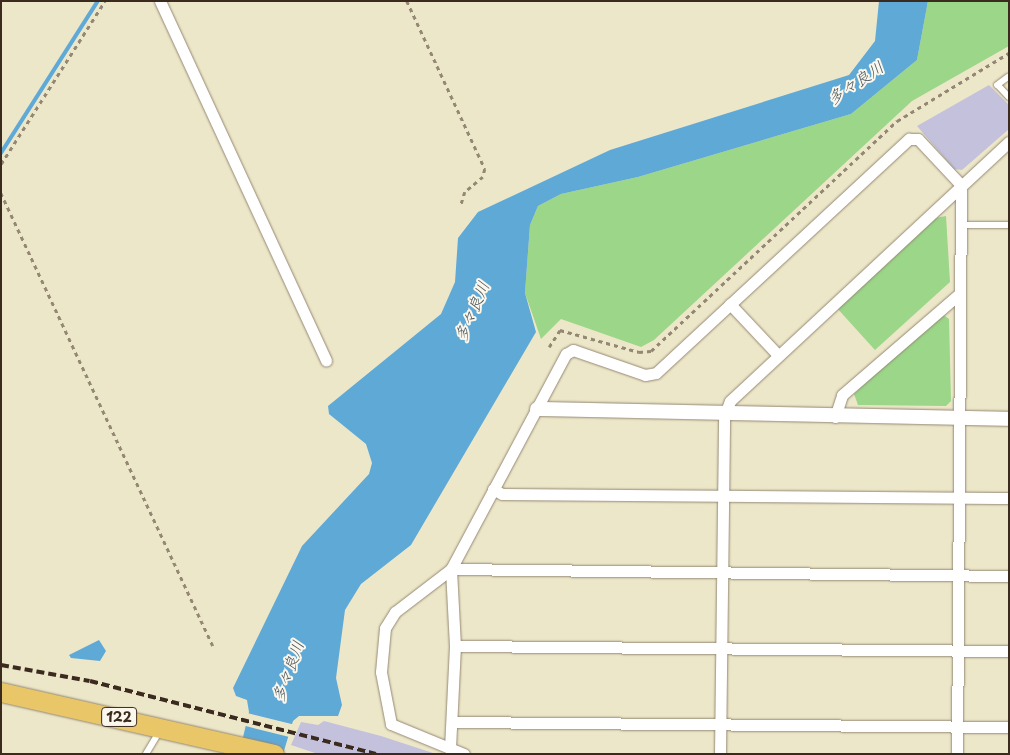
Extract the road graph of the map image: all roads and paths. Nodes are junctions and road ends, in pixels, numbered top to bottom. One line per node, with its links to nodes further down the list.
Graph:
1 (105, 1): 8 (path)
2 (160, 1): 18 (street)
3 (407, 1): 11 (path)
4 (1009, 53): 16 (path)
5 (1009, 77): 6 (lane)
6 (1009, 97)
7 (1009, 142): 9 (street)
8 (1, 164)
9 (961, 185): 12 (street); 15 (street); 17 (street)
10 (1, 193): 32 (path)
11 (461, 205)
12 (961, 224): 13 (lane); 14 (street)
13 (1009, 225)
14 (960, 293): 21 (street); 22 (street)
15 (730, 304): 17 (street); 19 (street)
16 (549, 347)
17 (777, 354): 20 (street)
18 (326, 360)
19 (537, 409): 20 (street); 24 (street)
20 (724, 416): 21 (street); 25 (street)
21 (835, 417): 22 (street)
22 (960, 419): 23 (street); 26 (street)
23 (1009, 419)
24 (492, 489): 25 (street); 28 (street)
25 (724, 496): 26 (street); 29 (street)
26 (959, 498): 27 (street); 30 (street)
27 (1009, 498)
28 (451, 569): 29 (street); 33 (street); 43 (street)
29 (722, 573): 30 (street); 34 (street)
30 (957, 576): 31 (street); 35 (street)
31 (1009, 576)
32 (213, 646)
33 (456, 646): 34 (street); 38 (street)
34 (721, 649): 35 (street); 39 (street)
35 (959, 650): 36 (street); 41 (street)
36 (1009, 651)
37 (1, 692): 40 (highway, 122)
38 (454, 722): 39 (street); 43 (street)
39 (720, 725): 41 (street); 47 (street)
40 (161, 726): 44 (lane); 45 (highway, 122)
41 (957, 726): 42 (street); 48 (street)
42 (1009, 727)
43 (450, 748): 46 (street)
44 (146, 754)
45 (274, 754)
46 (464, 754)
47 (720, 754)
48 (957, 754)

